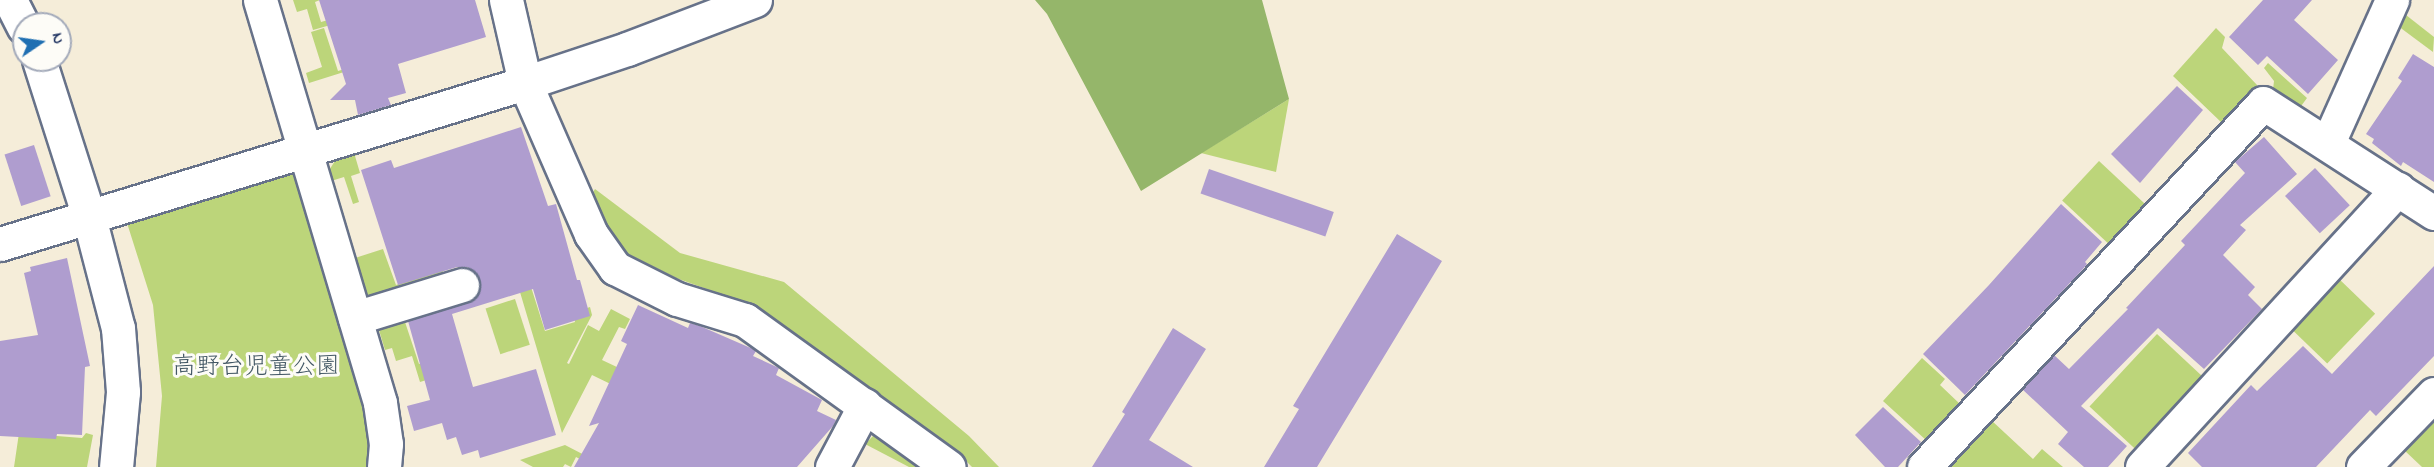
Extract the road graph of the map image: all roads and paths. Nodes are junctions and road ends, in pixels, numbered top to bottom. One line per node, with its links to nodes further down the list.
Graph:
1 (260, 0): 8 (street)
2 (506, 0): 6 (street)
3 (755, 0): 6 (street)
4 (2392, 0): 7 (street)
5 (43, 72): 11 (street)
6 (525, 83): 8 (street); 16 (street)
7 (2328, 143): 9 (street); 21 (street)
8 (306, 150): 11 (street); 14 (street)
9 (2398, 189): 10 (street); 22 (street)
10 (2434, 213)
11 (89, 217): 12 (street); 17 (street)
12 (0, 244)
13 (462, 285): 14 (street)
14 (355, 318): 18 (street)
15 (2434, 394): 23 (street)
16 (865, 405): 19 (street); 20 (street)
17 (117, 467)
18 (384, 467)
19 (832, 467)
20 (949, 467)
21 (1924, 467)
22 (2142, 467)
23 (2363, 467)

